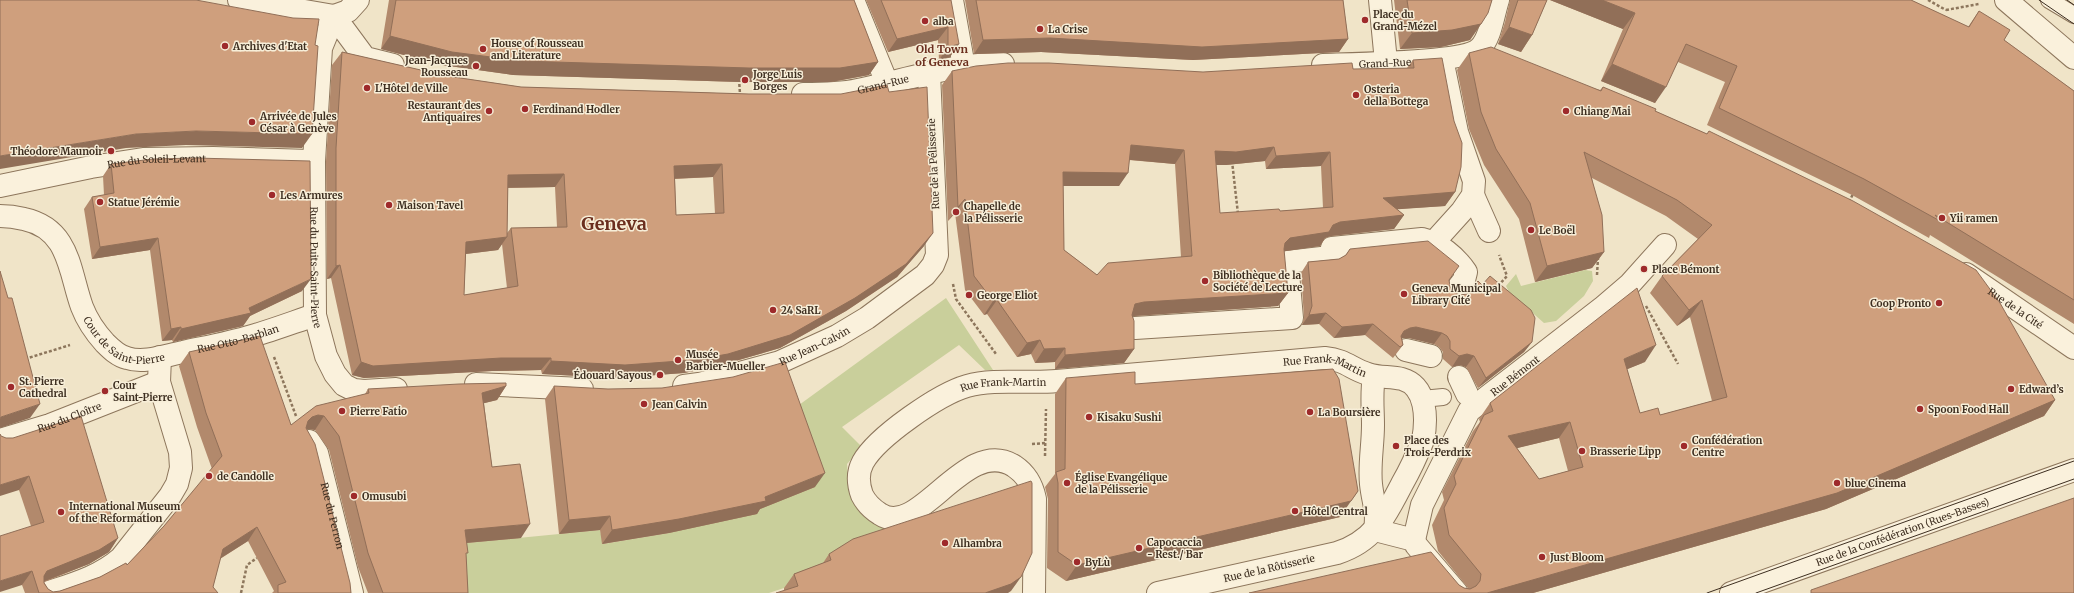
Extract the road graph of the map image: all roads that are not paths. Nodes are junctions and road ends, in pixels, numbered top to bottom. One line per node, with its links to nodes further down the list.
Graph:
1 (239, 0): 10 (street)
2 (358, 0): 10 (street)
3 (853, 0): 21 (street)
4 (952, 0): 17 (street)
5 (1380, 0): 15 (street)
6 (1498, 0): 11 (street)
7 (2006, 0): 13 (street)
8 (2050, 0): 9 (lane)
9 (2074, 15)
10 (334, 16): 19 (street); 23 (street, Rue du Puits-Saint-Pierre)
11 (1478, 50): 12 (street); 14 (street, Grand-Rue)
12 (1499, 57)
13 (2074, 58)
14 (1442, 59): 15 (street, Grand-Rue); 25 (street)
15 (1386, 62): 18 (street, Grand-Rue)
16 (1026, 64): 17 (street, Grand-Rue)
17 (964, 67): 20 (street, Grand-Rue)
18 (1300, 67)
19 (410, 69)
20 (929, 73): 21 (street, Grand-Rue); 30 (street, Rue de la Pélisserie)
21 (887, 83): 22 (street, Grand-Rue)
22 (786, 94)
23 (314, 161): 24 (street, Rue du Soleil-Levant); 33 (street, Rue du Puits-Saint-Pierre)
24 (0, 186)
25 (1473, 195): 27 (street); 28 (street)
26 (0, 216): 37 (street, Cour de Saint-Pierre)
27 (1489, 231)
28 (1434, 242): 32 (street); 34 (street)
29 (1665, 245): 49 (street, Rue Bémont)
30 (937, 255): 43 (street, Rue Jean-Calvin)
31 (1946, 262): 35 (street, Rue de la Cité)
32 (1454, 293)
33 (315, 315): 37 (street, Rue Otto-Barblan); 42 (street, Rue du Puits-Saint-Pierre)
34 (1135, 328)
35 (2074, 348)
36 (1406, 350): 38 (street)
37 (160, 356): 40 (street, Cour de Saint-Pierre)
38 (1432, 356)
39 (1374, 376): 48 (street); 48 (street); 53 (street, Rue Frank-Martin)
40 (159, 382): 45 (street, Rue du Cloître); 51 (street, Cour de Saint-Pierre)
41 (454, 386): 44 (street)
42 (416, 388)
43 (663, 388)
44 (601, 390)
45 (0, 440)
46 (309, 441): 52 (street, Rue du Perron)
47 (2074, 470): 50 (street, Rue de la Confédération (Rues-Basses))
48 (1375, 530): 49 (street); 54 (street, Rue de la Rôtisserie)
49 (1414, 540): 55 (street)
50 (1764, 587): 56 (street, Rue de la Confédération (Rues-Basses))
51 (46, 593)
52 (352, 593)
53 (1034, 593)
54 (1158, 593)
55 (1457, 593)
56 (1730, 593)

